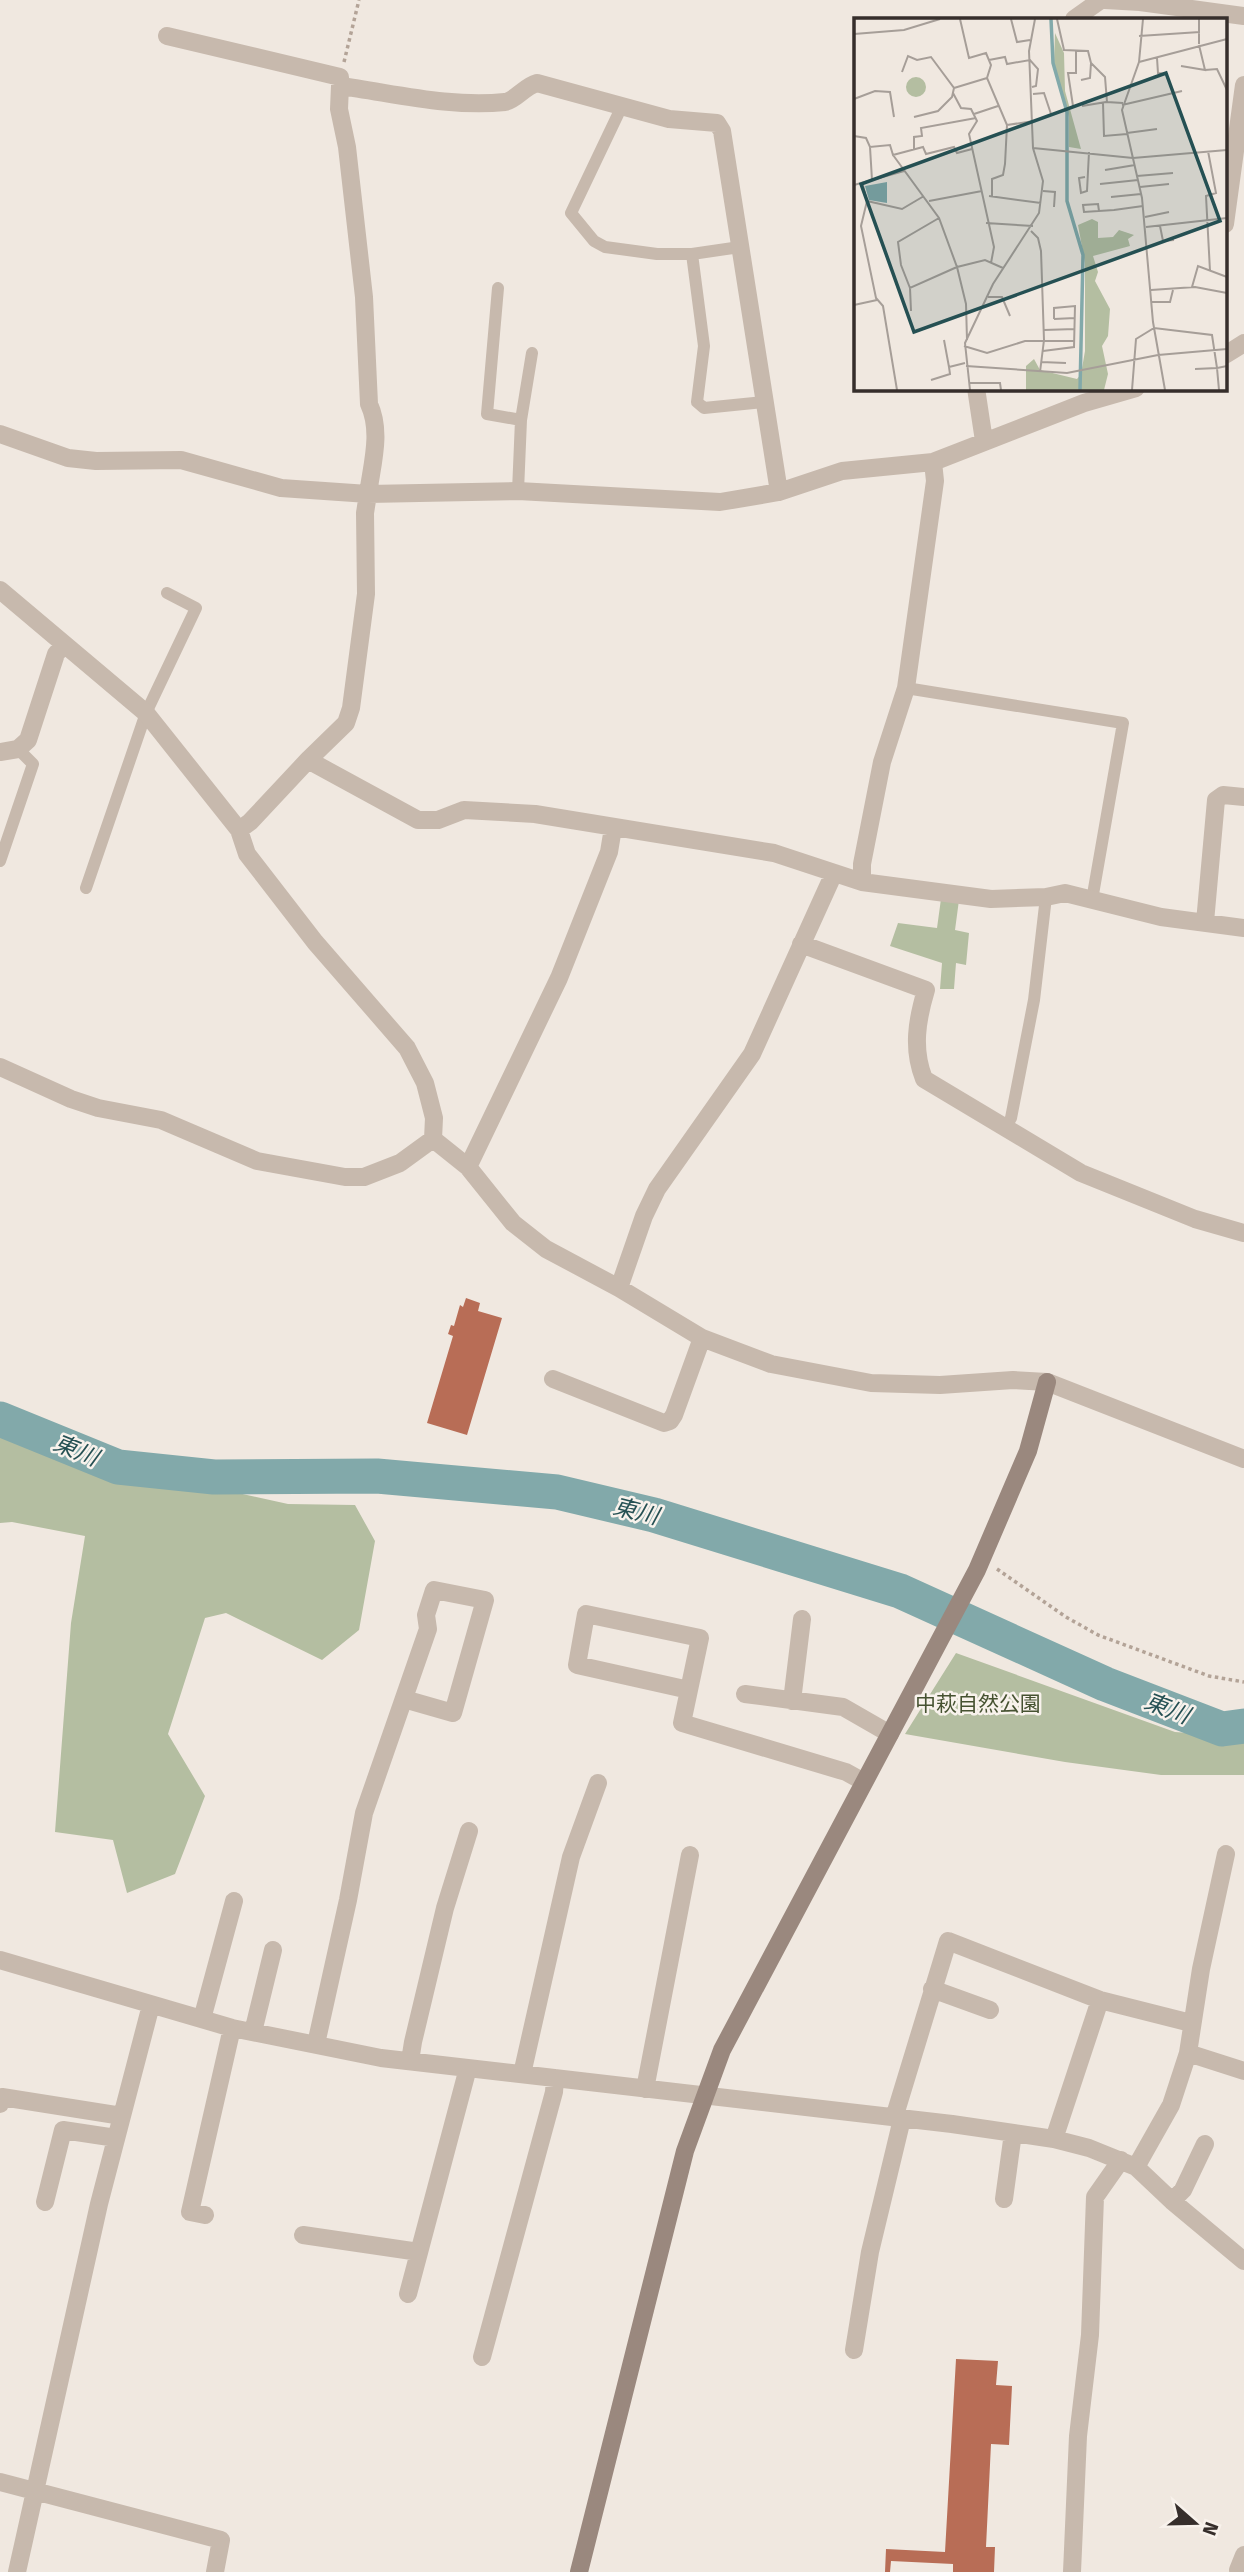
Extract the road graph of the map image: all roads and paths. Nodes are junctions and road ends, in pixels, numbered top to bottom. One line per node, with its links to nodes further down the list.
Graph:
1 (359, 0): 6 (path)
2 (1103, 0): 3 (street); 4 (street)
3 (1244, 16)
4 (1076, 18)
5 (167, 36): 6 (street)
6 (340, 82): 8 (street); 25 (street)
7 (1244, 93): 9 (street)
8 (622, 106): 10 (street); 11 (lane)
9 (1226, 217)
10 (740, 247): 11 (lane); 18 (street)
11 (692, 254): 18 (lane)
12 (498, 288): 19 (lane)
13 (1244, 343): 15 (street)
14 (532, 353): 19 (lane)
15 (1226, 354)
16 (976, 390): 21 (street)
17 (1129, 390): 21 (street)
18 (764, 402): 24 (street)
19 (521, 420): 23 (lane)
20 (0, 434): 25 (street)
21 (984, 441): 22 (street)
22 (933, 462): 24 (street); 29 (street)
23 (518, 491): 24 (street); 25 (street)
24 (779, 492)
25 (368, 494): 33 (street)
26 (0, 590): 28 (street)
27 (167, 593): 30 (lane)
28 (64, 644): 30 (street); 31 (street)
29 (906, 688): 39 (street); 42 (lane)
30 (146, 713): 36 (street); 40 (lane)
31 (18, 749): 32 (street); 37 (lane)
32 (0, 752)
33 (307, 760): 35 (street); 36 (street)
34 (1244, 797): 43 (street)
35 (612, 828): 38 (street); 49 (street)
36 (239, 830): 48 (street)
37 (0, 861)
38 (834, 873): 39 (street); 45 (street)
39 (862, 882): 41 (street)
40 (86, 888)
41 (1046, 897): 42 (street); 47 (lane)
42 (1092, 900): 43 (street)
43 (1205, 922): 44 (street)
44 (1244, 928)
45 (801, 944): 47 (street); 51 (street)
46 (0, 1066): 48 (street)
47 (1005, 1129): 50 (street)
48 (433, 1139): 49 (street)
49 (468, 1167): 51 (street)
50 (1244, 1233)
51 (619, 1288): 52 (street)
52 (702, 1338): 53 (street); 54 (street)
53 (553, 1379)
54 (1047, 1382): 55 (street); 56 (street)
55 (1243, 1455)
56 (978, 1564): 58 (path); 63 (street)
57 (802, 1619): 62 (street)
58 (1244, 1682)
59 (689, 1690): 59 (street); 64 (street)
60 (745, 1694): 62 (street)
61 (404, 1699): 61 (street); 80 (street)
62 (792, 1701): 63 (street)
63 (890, 1734): 64 (street)
64 (864, 1782): 88 (street)
65 (598, 1783): 85 (street)
66 (469, 1830): 82 (street)
67 (1226, 1854): 77 (street)
68 (690, 1855): 87 (street)
69 (234, 1900): 76 (street)
70 (273, 1950): 79 (street)
71 (0, 1960): 74 (street)
72 (932, 1990): 73 (street); 75 (street); 91 (street)
73 (1100, 2000): 77 (street); 94 (street)
74 (151, 2005): 76 (street); 90 (street)
75 (990, 2010)
76 (202, 2019): 78 (street)
77 (1191, 2023): 81 (street)
78 (232, 2028): 79 (street); 100 (street)
79 (253, 2032): 80 (street)
80 (316, 2044): 82 (street)
81 (1188, 2053): 84 (street); 96 (street)
82 (410, 2061): 83 (street)
83 (468, 2068): 85 (street); 102 (street)
84 (1244, 2071)
85 (522, 2074): 86 (street)
86 (555, 2078): 87 (street); 106 (street)
87 (645, 2089): 88 (street)
88 (704, 2096): 91 (street); 111 (street)
89 (0, 2104): 90 (street)
90 (122, 2116): 93 (street)
91 (898, 2119): 92 (street); 105 (street)
92 (1013, 2133): 94 (street); 97 (street)
93 (116, 2138): 99 (street); 108 (street)
94 (1054, 2139): 96 (street)
95 (1205, 2144): 98 (street)
96 (1128, 2164): 98 (street); 112 (street)
97 (1004, 2200)
98 (1172, 2201): 103 (street)
99 (45, 2202)
100 (205, 2215)
101 (303, 2235): 102 (street)
102 (419, 2252): 104 (street)
103 (1244, 2260)
104 (408, 2294)
105 (854, 2350)
106 (482, 2357)
107 (0, 2482): 108 (street)
108 (35, 2491): 109 (street); 110 (street)
109 (17, 2572)
110 (215, 2572)
111 (579, 2572)
112 (1072, 2572)

